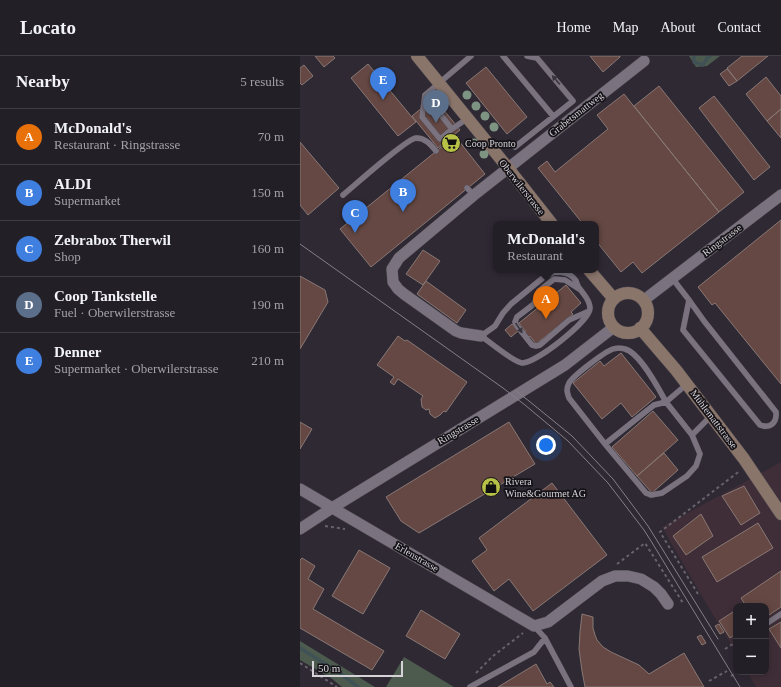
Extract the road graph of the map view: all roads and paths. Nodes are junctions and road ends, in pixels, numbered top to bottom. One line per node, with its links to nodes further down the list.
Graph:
1 (417, 56): 6 (main road, Oberwilerstrasse)
2 (471, 56): 6 (lane)
3 (503, 56): 9 (lane)
4 (527, 56): 8 (lane, one-way to 4)
5 (644, 61): 11 (street, Grabetsmattweg)
6 (439, 83): 7 (lane); 10 (main road, Oberwilerstrasse)
7 (424, 94): 12 (lane); 12 (lane)
8 (563, 108): 9 (lane); 11 (lane)
9 (553, 116): 13 (lane)
10 (468, 118): 12 (lane); 15 (main road, Oberwilerstrasse)
11 (571, 118): 15 (street, Grabetsmattweg)
12 (452, 129)
13 (515, 147)
14 (436, 151): 16 (lane)
15 (508, 168): 18 (main road, Oberwilerstrasse); 30 (street, Grabetsmattweg)
16 (343, 195)
17 (781, 195): 22 (street, Ringstrasse)
18 (550, 221)
19 (552, 273): 30 (lane)
20 (567, 273): 23 (lane)
21 (592, 273): 24 (main road)
22 (672, 278): 25 (street, Ringstrasse); 26 (lane)
23 (579, 289): 27 (lane); 27 (lane, one-way to 27)
24 (614, 299): 25 (main road); 28 (main road)
25 (644, 300): 29 (main road)
26 (689, 300): 26 (lane)
27 (589, 312): 30 (lane)
28 (614, 327): 29 (main road); 38 (street, Ringstrasse)
29 (640, 328): 31 (main road, Mühlemattstrasse)
30 (481, 336)
31 (687, 384): 32 (lane); 33 (main road, Mühlemattstrasse)
32 (666, 402): 34 (lane); 35 (lane); 35 (lane)
33 (711, 416): 34 (lane); 36 (main road, Mühlemattstrasse)
34 (692, 435): 35 (lane)
35 (605, 444)
36 (744, 459): 39 (main road, Mühlemattstrasse); 42 (path)
37 (300, 489): 38 (street, Erlenstrasse)
38 (332, 508): 40 (street, Ringstrasse); 47 (street, Erlenstrasse)
39 (781, 514)
40 (300, 529)
41 (615, 566): 43 (path)
42 (698, 594)
43 (683, 603)
44 (668, 604): 47 (street)
45 (781, 614): 46 (lane)
46 (769, 622)
47 (534, 626): 48 (lane); 53 (path)
48 (545, 638): 56 (lane); 57 (lane)
49 (733, 644): 50 (path)
50 (725, 648)
51 (300, 663): 55 (path)
52 (727, 671): 54 (path)
53 (476, 673)
54 (709, 681)
55 (337, 687)
56 (470, 687)
57 (571, 687)

